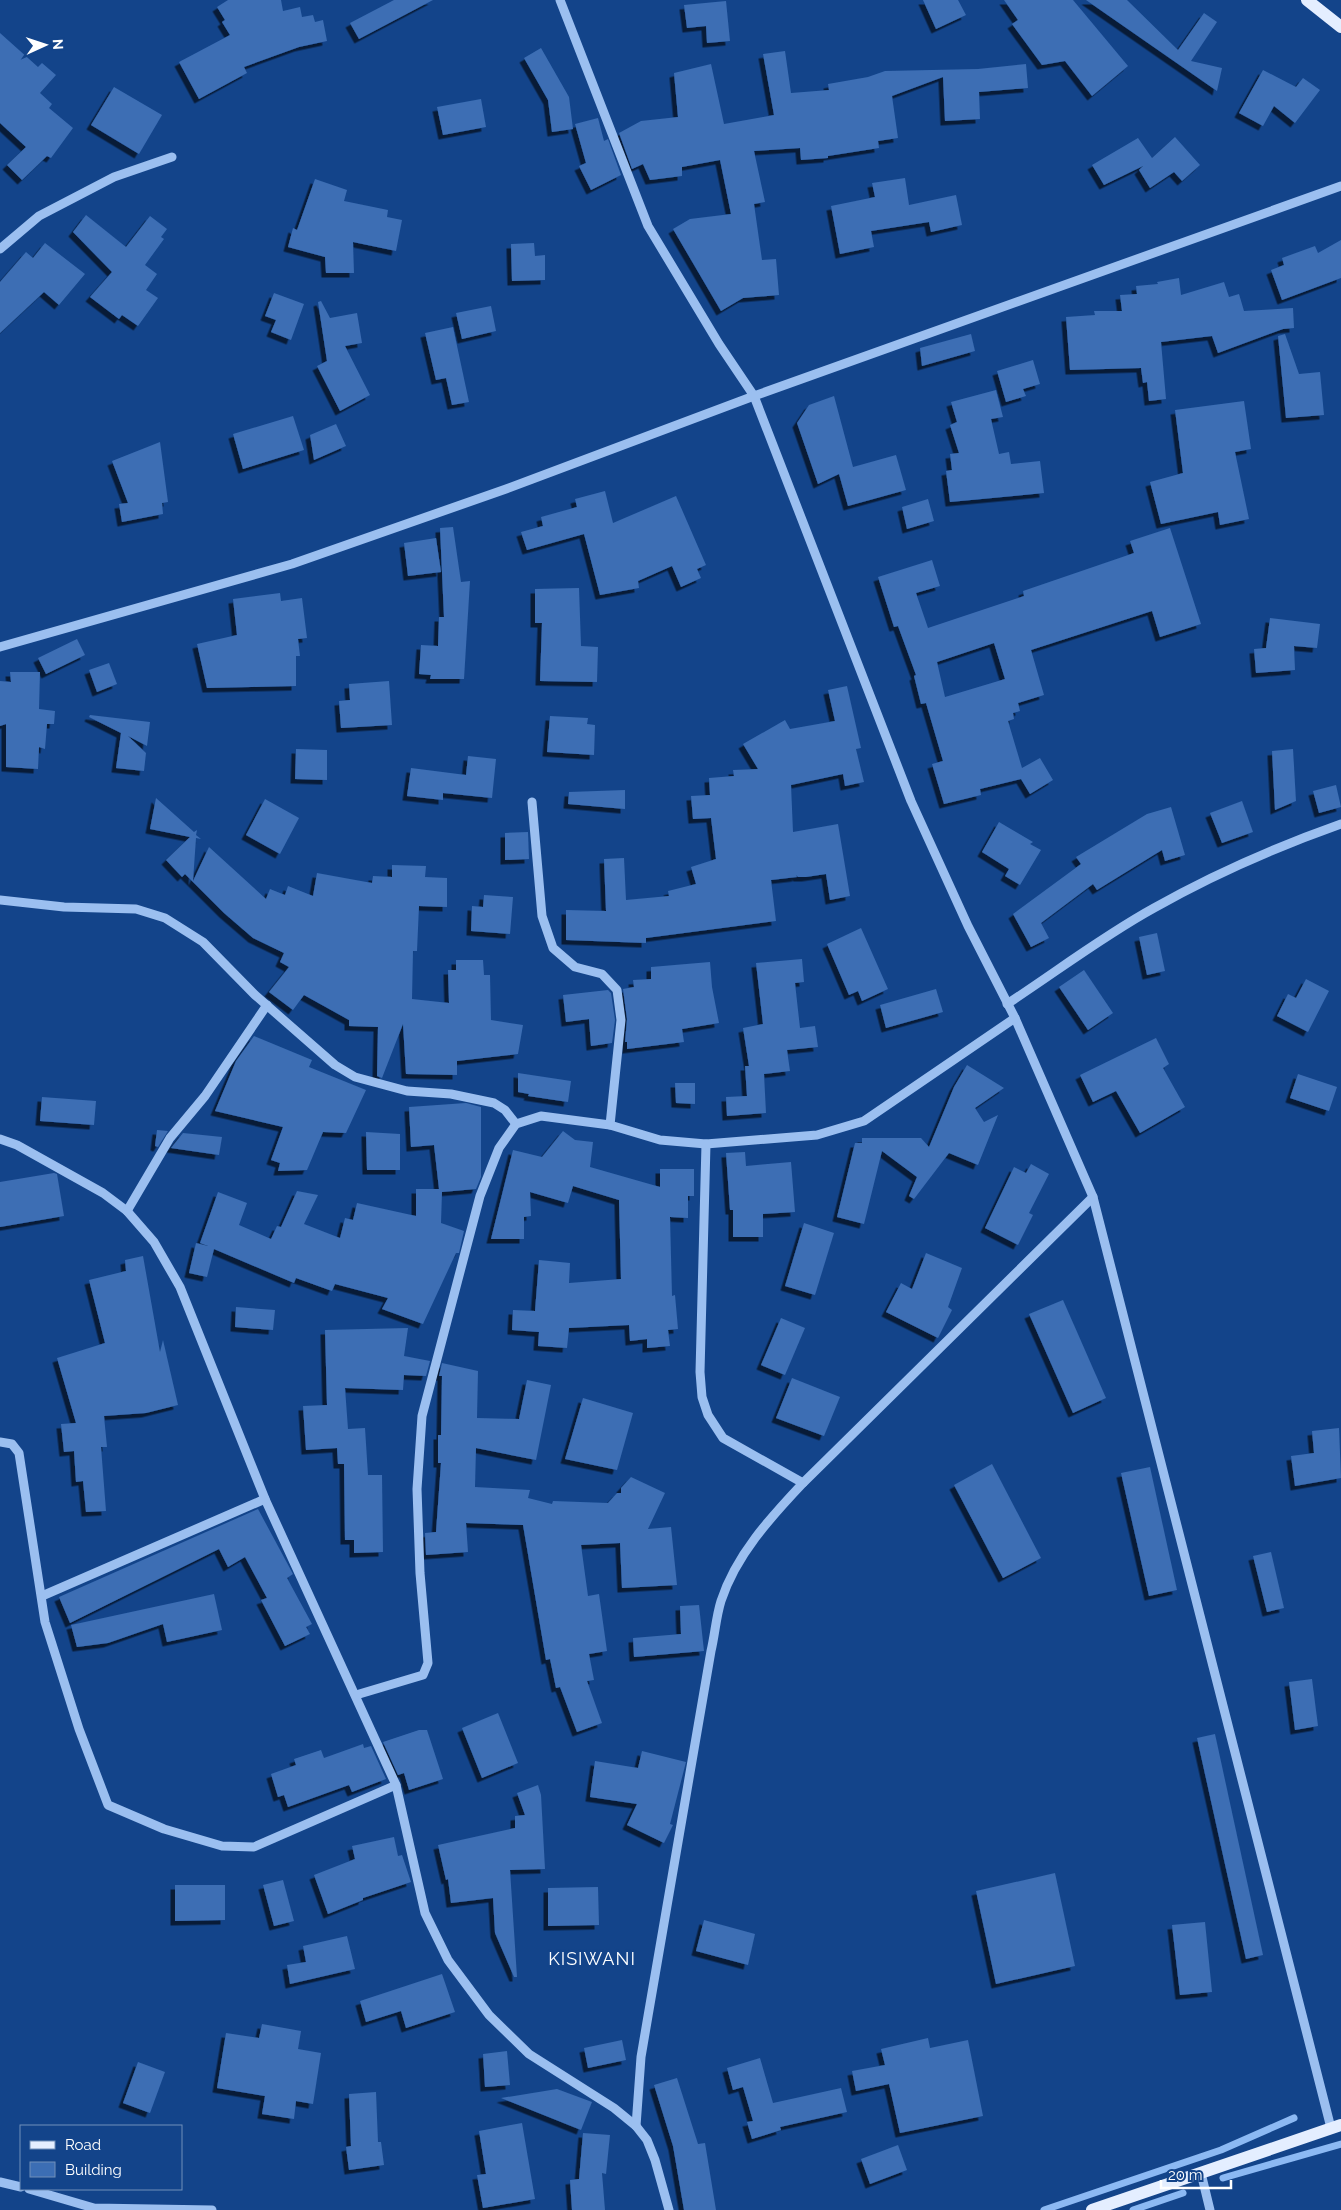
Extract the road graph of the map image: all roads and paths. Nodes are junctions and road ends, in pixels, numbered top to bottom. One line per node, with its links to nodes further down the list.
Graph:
1 (560, 0): 7 (street)
2 (1307, 0): 3 (main road)
3 (1341, 27)
4 (172, 157): 6 (street)
5 (1341, 186): 7 (street)
6 (0, 249)
7 (754, 396): 8 (street); 12 (street)
8 (0, 647)
9 (532, 802): 16 (street)
10 (1341, 824): 12 (street)
11 (0, 900): 13 (street)
12 (1007, 1004): 14 (street)
13 (267, 1005): 15 (street); 20 (street)
14 (1015, 1018): 18 (street); 19 (street)
15 (516, 1124): 16 (street); 25 (street)
16 (610, 1125): 18 (street)
17 (0, 1139): 20 (street)
18 (706, 1144): 22 (street)
19 (1093, 1197): 22 (street); 28 (street)
20 (127, 1211): 23 (street)
21 (0, 1442): 24 (street)
22 (803, 1483): 27 (street)
23 (265, 1499): 24 (street); 25 (street)
24 (42, 1596): 26 (street)
25 (356, 1696): 26 (street)
26 (396, 1785): 27 (street)
27 (636, 2126): 34 (street)
28 (1336, 2126): 29 (main road)
29 (1201, 2173): 35 (main road); 36 (street)
30 (0, 2182): 31 (street)
31 (20, 2187)
32 (32, 2190): 33 (street)
33 (212, 2210)
34 (669, 2210)
35 (1092, 2210)
36 (1210, 2210)

